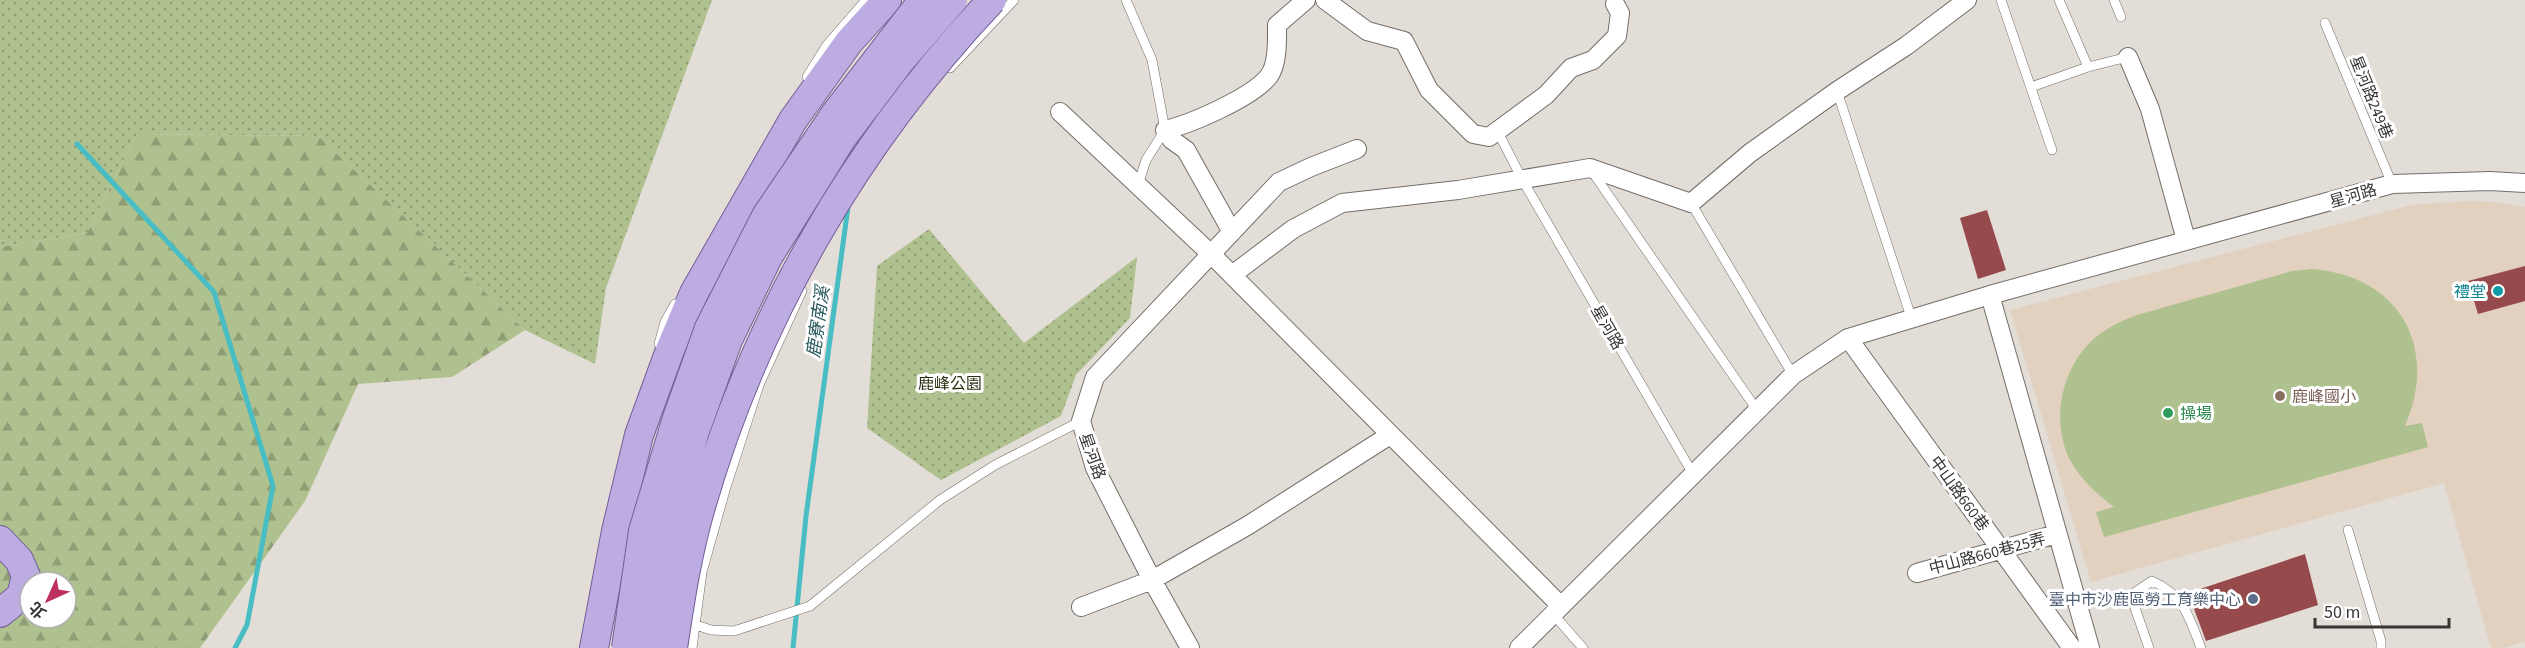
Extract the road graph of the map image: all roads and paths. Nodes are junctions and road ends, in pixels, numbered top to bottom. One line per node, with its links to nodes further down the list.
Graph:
1 (866, 0): 20 (lane)
2 (887, 0): 63 (main road)
3 (923, 0): 64 (main road, bridge)
4 (952, 0): 65 (main road, bridge)
5 (992, 0): 66 (main road, bridge)
6 (1014, 0): 19 (lane)
7 (1126, 0): 24 (lane)
8 (1306, 0): 24 (street)
9 (1325, 0): 25 (street)
10 (1967, 0): 22 (street)
11 (2001, 0): 21 (lane)
12 (2060, 0): 18 (lane)
13 (2114, 0): 15 (lane)
14 (1615, 4): 25 (street)
15 (2121, 17)
16 (2325, 23): 32 (lane, 星河路249巷)
17 (2128, 57): 18 (lane); 37 (street)
18 (2088, 67): 21 (lane)
19 (942, 77)
20 (803, 84)
21 (2031, 87): 28 (lane)
22 (1837, 91): 35 (street); 43 (lane)
23 (1060, 112): 33 (street)
24 (1165, 130): 33 (lane); 36 (street)
25 (1489, 137): 30 (lane, 星河路)
26 (884, 149): 34 (lane)
27 (1357, 149): 36 (street, 星河路)
28 (2052, 150)
29 (1590, 168): 30 (street); 35 (street); 48 (lane)
30 (1523, 181): 39 (street); 51 (lane, 星河路)
31 (2525, 183): 32 (street, 星河路)
32 (2392, 184): 37 (street, 星河路)
33 (1137, 187): 38 (street)
34 (852, 197)
35 (1691, 203): 46 (lane)
36 (1232, 232): 38 (street, 星河路)
37 (2186, 240): 42 (street, 星河路)
38 (1212, 255): 39 (street); 49 (street, 星河路)
39 (1232, 275): 50 (street)
40 (808, 278): 61 (lane)
41 (682, 292): 45 (lane)
42 (1990, 295): 43 (street, 星河路); 53 (street)
43 (1912, 320): 44 (street, 星河路)
44 (1848, 338): 46 (street, 星河路); 55 (street, 中山路660巷)
45 (655, 355)
46 (1792, 375): 48 (street, 星河路)
47 (641, 399): 62 (lane)
48 (1757, 410): 51 (street, 星河路)
49 (1081, 421): 57 (street, 星河路); 61 (lane)
50 (1390, 435): 57 (street); 59 (street)
51 (1693, 474): 59 (street, 星河路)
52 (2348, 530): 75 (lane)
53 (2057, 534): 55 (street, 中山路660巷25弄); 72 (street)
54 (0, 540): 60 (main road)
55 (2001, 549): 56 (street, 中山路660巷25弄); 71 (street, 中山路660巷)
56 (1917, 573)
57 (1152, 580): 58 (street); 68 (street, 星河路)
58 (1081, 607)
59 (1557, 610): 69 (street, 星河路); 70 (lane)
60 (0, 613)
61 (696, 625): 67 (lane)
62 (585, 648)
63 (594, 648)
64 (626, 648)
65 (651, 648)
66 (674, 648)
67 (692, 648)
68 (1191, 648)
69 (1519, 648)
70 (1583, 648)
71 (2072, 648)
72 (2090, 648)
73 (2149, 648): 74 (lane)
74 (2201, 648)
75 (2381, 648)

